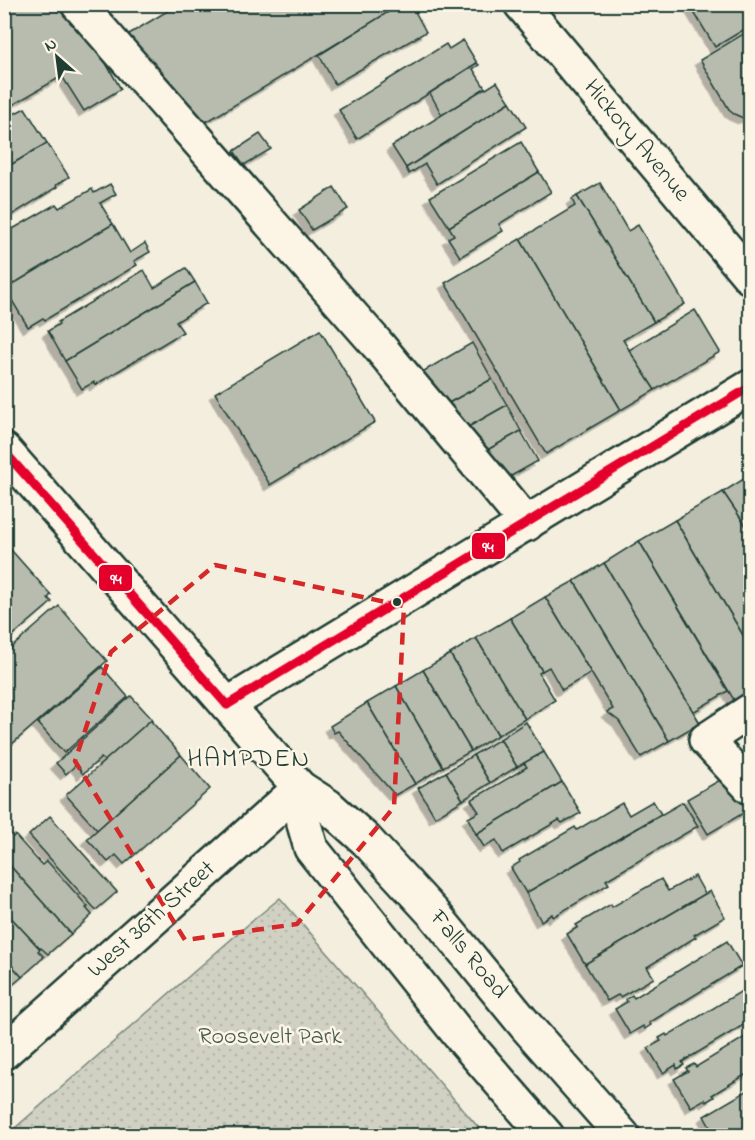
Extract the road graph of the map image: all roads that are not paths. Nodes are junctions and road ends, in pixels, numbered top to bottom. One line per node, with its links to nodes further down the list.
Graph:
1 (78, 4): 6 (street)
2 (520, 4): 3 (street, Hickory Avenue)
3 (750, 277)
4 (750, 387): 6 (street)
5 (4, 450): 7 (street, Falls Road)
6 (527, 524): 7 (street)
7 (227, 705): 10 (street, Falls Road)
8 (750, 711): 9 (street)
9 (750, 787)
10 (300, 788): 11 (street, West 36th Street); 12 (street); 13 (street, Falls Road)
11 (5, 1051)
12 (547, 1136)
13 (623, 1136)

